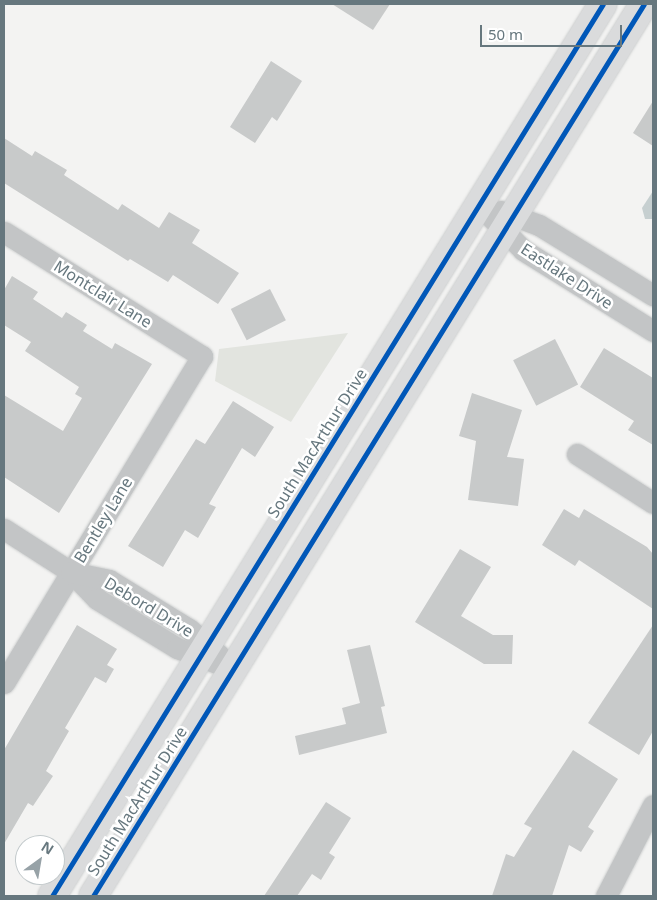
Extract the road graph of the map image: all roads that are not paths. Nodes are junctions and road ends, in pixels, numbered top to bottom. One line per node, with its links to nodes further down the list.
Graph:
1 (603, 4): 3 (main road, South MacArthur Drive)
2 (644, 4): 4 (main road, South MacArthur Drive)
3 (480, 205): 4 (street, Eastlake Drive); 13 (main road, South MacArthur Drive)
4 (509, 223): 6 (street, Eastlake Drive); 7 (street, Eastlake Drive); 14 (main road, South MacArthur Drive)
5 (4, 232): 8 (street, Montclair Lane)
6 (653, 295)
7 (653, 331)
8 (202, 356): 12 (street, Bentley Lane)
9 (577, 454): 10 (street)
10 (653, 503)
11 (4, 529): 12 (street, Debord Drive)
12 (71, 572): 13 (street, Debord Drive); 15 (street, Bentley Lane)
13 (203, 651): 14 (street, Debord Drive); 17 (main road, South MacArthur Drive)
14 (233, 670): 18 (main road, South MacArthur Drive)
15 (4, 683)
16 (653, 805): 19 (street)
17 (52, 896)
18 (93, 896)
19 (606, 896)

